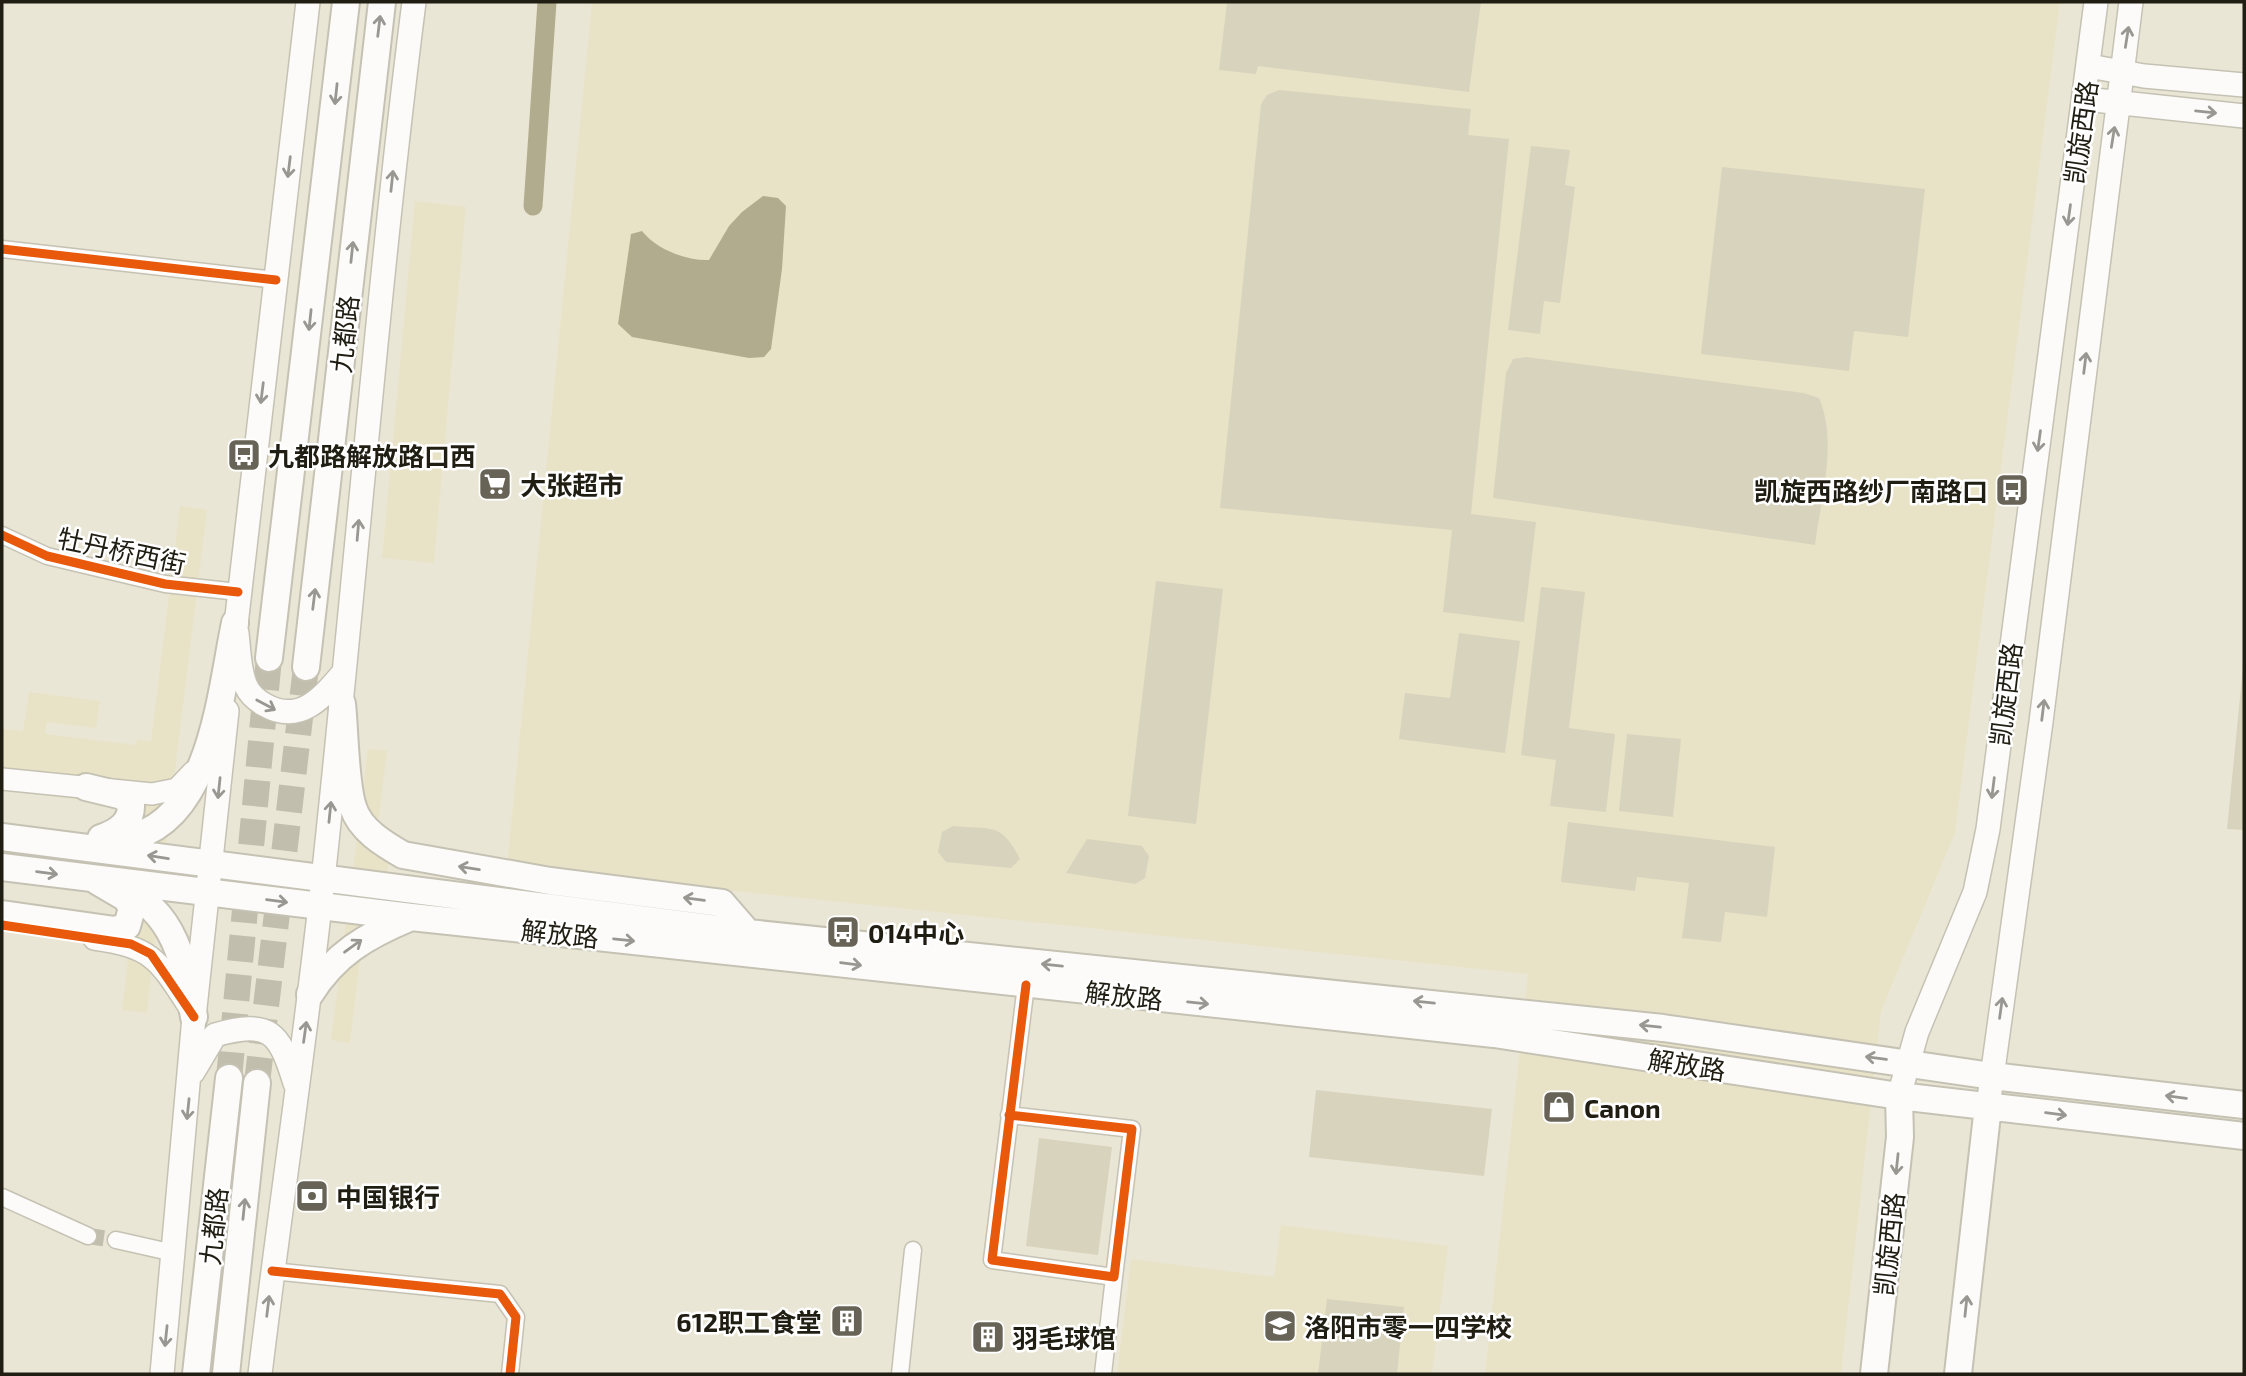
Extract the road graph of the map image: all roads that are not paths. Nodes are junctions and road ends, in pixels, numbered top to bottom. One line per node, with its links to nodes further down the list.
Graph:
1 (308, 2): 14 (main road, one-way to 14)
2 (346, 2): 18 (main road, 九都路, one-way to 18)
3 (382, 2): 19 (main road, 九都路, one-way to 3)
4 (414, 2): 20 (main road, one-way to 4)
5 (2096, 2): 7 (main road, 凯旋西路)
6 (2132, 2): 8 (main road, 凯旋西路, one-way to 6)
7 (2089, 66): 8 (main road); 10 (main road, 凯旋西路)
8 (2121, 72): 9 (main road); 11 (main road, 凯旋西路)
9 (2244, 85)
10 (2085, 99): 11 (main road); 40 (main road, 凯旋西路, one-way to 40)
11 (2119, 103): 12 (main road, one-way to 12); 42 (main road, 凯旋西路, one-way to 11)
12 (2244, 116)
13 (2, 249): 14 (street)
14 (276, 280): 16 (main road, one-way to 16)
15 (2, 535): 16 (street, 牡丹桥西街)
16 (238, 592): 17 (main road)
17 (236, 623): 20 (main road, one-way to 20); 22 (main road); 27 (main road, one-way to 27)
18 (269, 658)
19 (306, 667)
20 (344, 672): 21 (main road)
21 (342, 704): 30 (main road, one-way to 21); 36 (main road, one-way to 21)
22 (208, 750): 24 (street); 26 (main road)
23 (2, 779): 24 (street)
24 (86, 787): 26 (main road)
25 (2, 837): 26 (main road, 解放路)
26 (81, 845): 27 (main road, 解放路, one-way to 26)
27 (211, 865): 30 (main road, 解放路); 31 (main road)
28 (2, 867): 29 (main road, 解放路, one-way to 29)
29 (93, 878): 31 (main road, 解放路); 33 (main road); 39 (main road)
30 (323, 880): 32 (main road); 36 (main road, 解放路)
31 (209, 892): 32 (main road, 解放路, one-way to 32); 39 (main road)
32 (320, 906): 34 (main road, 解放路); 38 (main road)
33 (2, 914)
34 (411, 917): 37 (main road, 解放路, one-way to 37); 38 (main road, one-way to 34)
35 (2, 925): 39 (street)
36 (748, 933): 40 (main road, 解放路, one-way to 36)
37 (1026, 985): 46 (main road, 解放路, one-way to 46); 49 (street)
38 (310, 994): 45 (main road, one-way to 38)
39 (194, 1017): 41 (main road)
40 (1906, 1063): 42 (main road, 解放路); 46 (main road, 凯旋西路)
41 (191, 1075): 45 (main road); 55 (main road, one-way to 55)
42 (1992, 1076): 47 (main road, 解放路, one-way to 42); 48 (main road, 凯旋西路)
43 (229, 1078): 59 (main road, 九都路)
44 (257, 1083): 60 (main road, 九都路, one-way to 44)
45 (297, 1090): 56 (main road)
46 (1899, 1096): 48 (main road, 解放路); 65 (main road, 凯旋西路, one-way to 65)
47 (2244, 1105)
48 (1988, 1106): 50 (main road, 解放路, one-way to 50); 66 (main road, 凯旋西路, one-way to 48)
49 (1009, 1115): 57 (street); 57 (street)
50 (2244, 1136)
51 (2, 1197): 52 (street)
52 (88, 1236)
53 (116, 1240): 55 (street)
54 (913, 1250): 63 (street)
55 (174, 1253): 58 (main road, one-way to 58)
56 (272, 1271): 61 (main road, one-way to 56); 62 (street)
57 (1114, 1277): 64 (street)
58 (162, 1374)
59 (196, 1374)
60 (226, 1374)
61 (260, 1374)
62 (510, 1374)
63 (900, 1374)
64 (1103, 1374)
65 (1874, 1374)
66 (1958, 1374)

